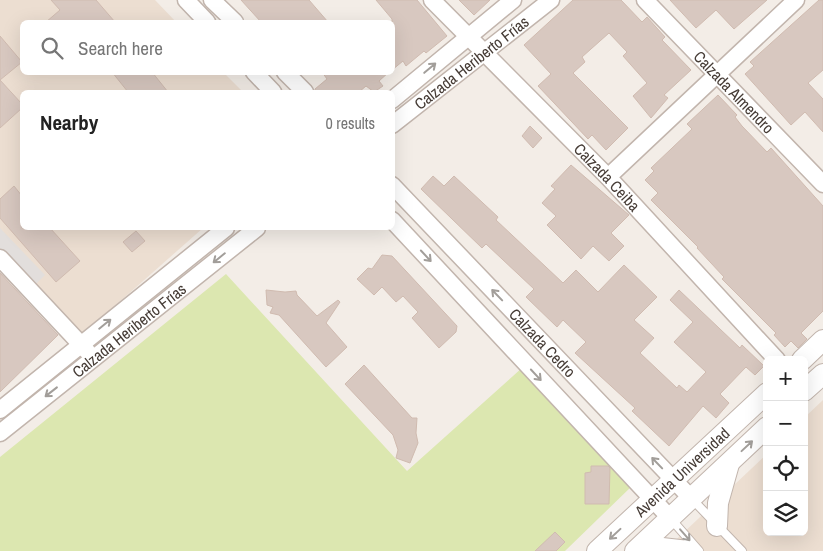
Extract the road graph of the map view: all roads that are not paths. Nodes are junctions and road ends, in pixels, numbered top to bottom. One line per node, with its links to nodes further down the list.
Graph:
1 (186, 0): 8 (street)
2 (212, 0): 9 (street)
3 (432, 0): 10 (street, Calzada Ceiba)
4 (513, 0): 10 (street, Calzada Heriberto Frías)
5 (551, 0): 11 (street, Calzada Heriberto Frías)
6 (645, 0): 14 (street, Calzada Almendro)
7 (796, 0): 14 (street)
8 (205, 20)
9 (233, 20)
10 (468, 36): 11 (street, Calzada Ceiba); 17 (street, Calzada Heriberto Frías, one-way to 10)
11 (484, 52): 18 (street, Calzada Heriberto Frías); 19 (street, Calzada Ceiba)
12 (257, 75): 15 (street)
13 (288, 75): 16 (street)
14 (717, 76): 19 (street); 20 (street, Calzada Almendro)
15 (271, 90)
16 (304, 90)
17 (395, 97)
18 (395, 123)
19 (608, 178): 28 (street, Calzada Ceiba)
20 (823, 184)
21 (395, 188): 38 (street, Calzada Cedro, one-way to 21)
22 (395, 223): 40 (street, Calzada Cedro, one-way to 40)
23 (223, 230): 27 (street, Calzada Heriberto Frías, one-way to 23)
24 (255, 230): 30 (street, Calzada Heriberto Frías, one-way to 30)
25 (0, 258): 27 (street)
26 (823, 340): 29 (street)
27 (81, 343): 30 (street); 34 (street, Calzada Heriberto Frías)
28 (773, 356)
29 (806, 356)
30 (94, 359): 36 (street, Calzada Heriberto Frías, one-way to 36)
31 (823, 374): 32 (street)
32 (808, 388)
33 (763, 398): 38 (street, Avenida Universidad)
34 (0, 410)
35 (763, 431): 37 (street, Avenida Universidad, one-way to 35)
36 (0, 433)
37 (730, 462): 39 (street, Avenida Universidad); 42 (street)
38 (674, 481): 39 (street, Calzada Cedro); 40 (street, Avenida Universidad)
39 (691, 498): 41 (street, Avenida Universidad); 42 (lane)
40 (652, 499): 41 (street, Calzada Cedro); 43 (street, Avenida Universidad, one-way to 43)
41 (671, 519): 44 (street, Avenida Universidad); 47 (lane, one-way to 47)
42 (717, 526): 48 (lane)
43 (597, 551)
44 (635, 551)
45 (645, 551): 46 (street)
46 (688, 551)
47 (699, 551)
48 (742, 551)

